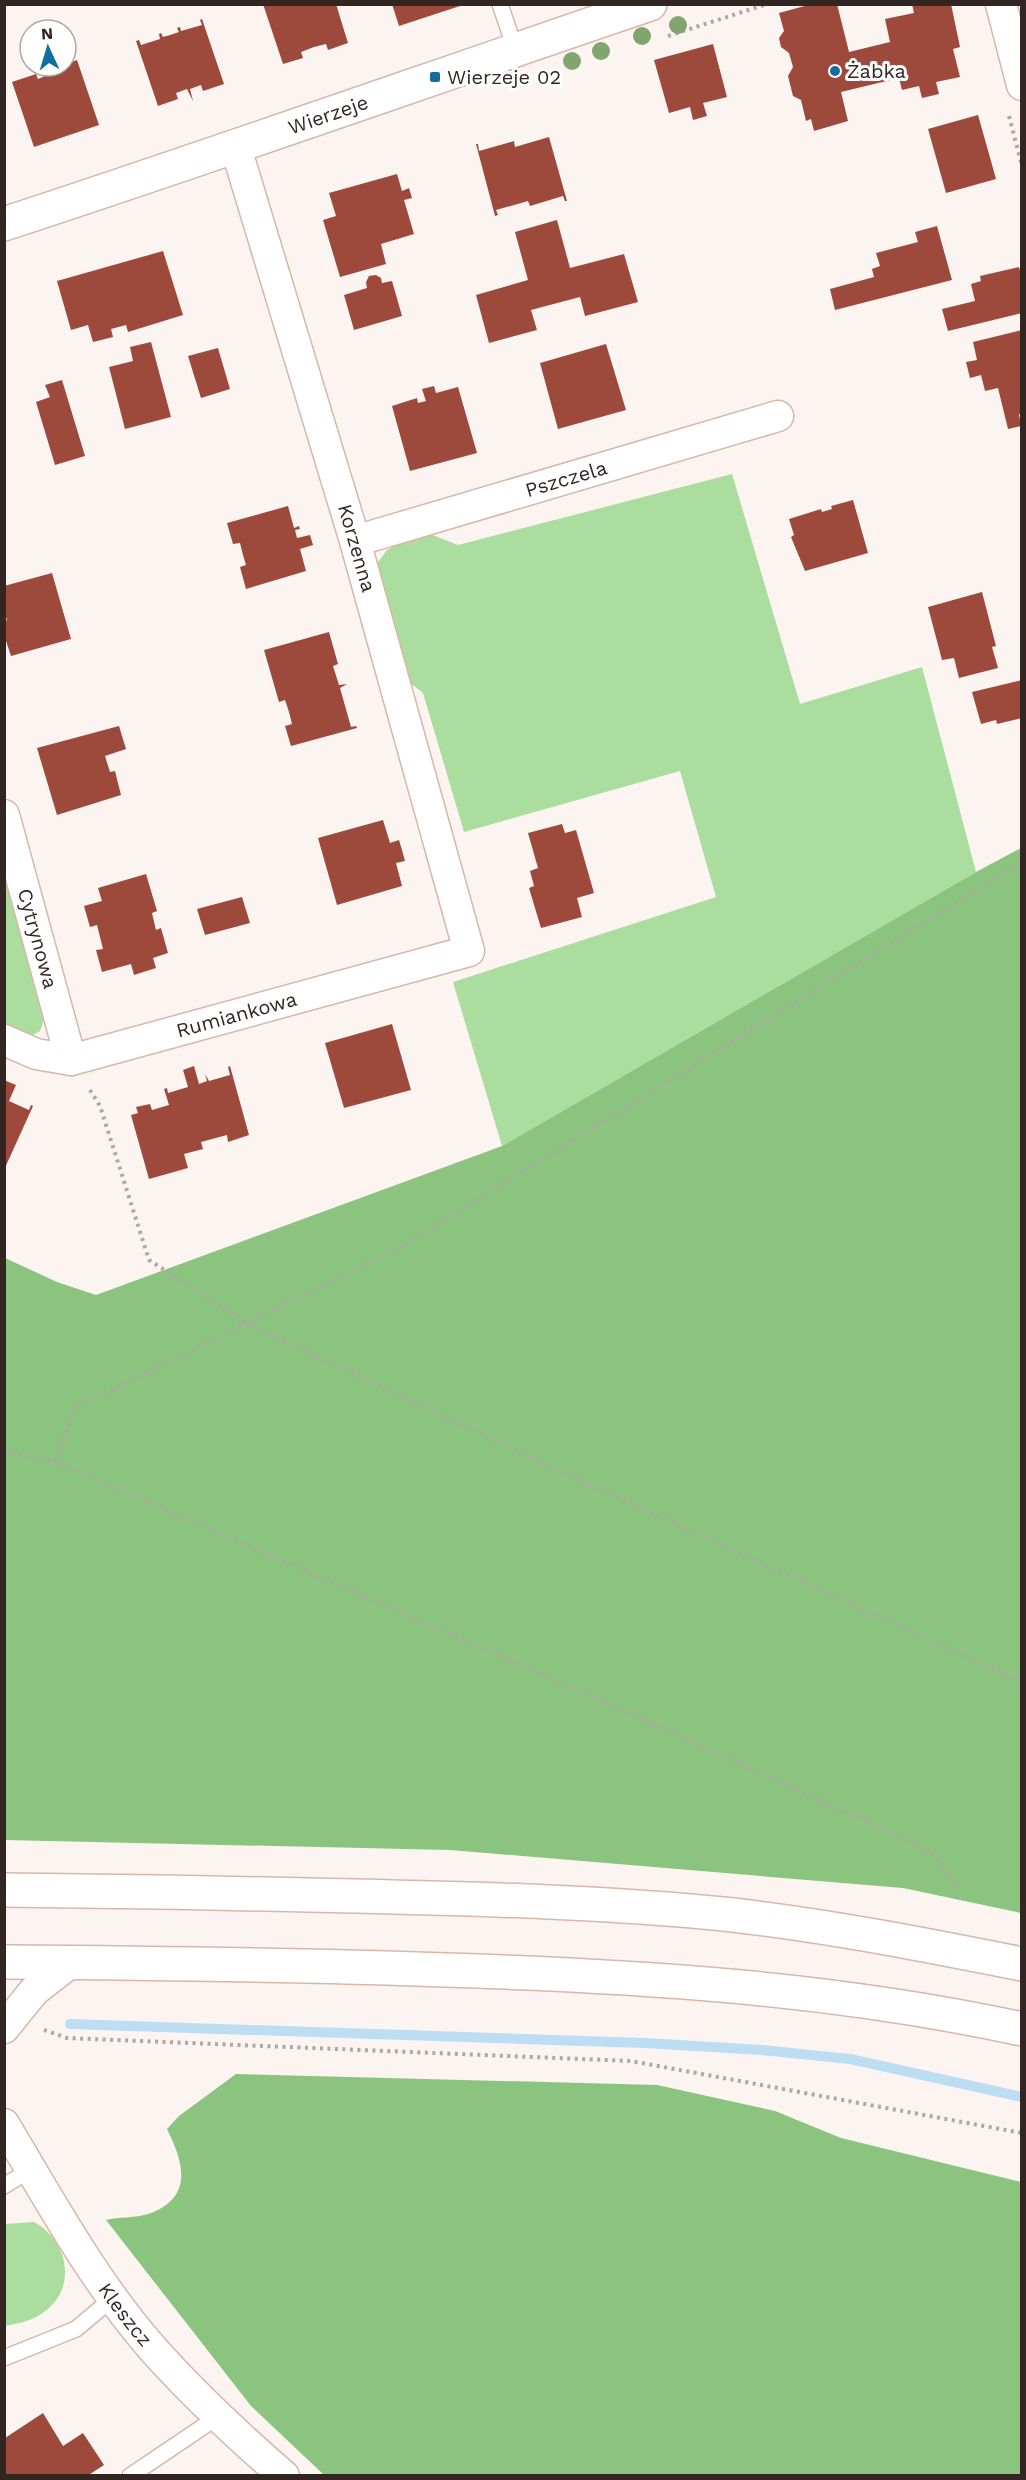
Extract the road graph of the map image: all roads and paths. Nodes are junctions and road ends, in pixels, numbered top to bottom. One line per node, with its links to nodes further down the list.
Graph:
1 (500, 4): 4 (lane)
2 (650, 4): 4 (main road, Wierzeje)
3 (1000, 4): 5 (street)
4 (515, 49): 6 (main road, Wierzeje)
5 (1022, 85)
6 (236, 148): 7 (main road, Wierzeje); 9 (street, Korzenna)
7 (4, 224)
8 (778, 416): 9 (street, Pszczela)
9 (355, 541): 12 (street, Korzenna)
10 (4, 815): 14 (street, Cytrynowa)
11 (1022, 862): 15 (path)
12 (469, 951): 14 (street, Rumiankowa)
13 (4, 1040): 14 (street, Rumiankowa)
14 (71, 1060): 15 (path)
15 (247, 1323): 17 (path); 18 (path)
16 (4, 1451): 17 (path)
17 (56, 1462): 19 (path)
18 (1022, 1682)
19 (959, 1889)
20 (4, 1890): 23 (main road)
21 (4, 1962): 22 (main road)
22 (70, 1963): 24 (street); 25 (main road)
23 (1022, 1964)
24 (9, 2021): 27 (path)
25 (1022, 2029)
26 (4, 2124): 28 (street, Kleszcz)
27 (1022, 2133)
28 (31, 2169): 29 (lane); 30 (street, Kleszcz)
29 (4, 2186)
30 (113, 2298): 31 (lane); 32 (street, Kleszcz)
31 (4, 2358)
32 (219, 2416): 33 (lane); 34 (street, Kleszcz)
33 (130, 2475)
34 (284, 2475)

